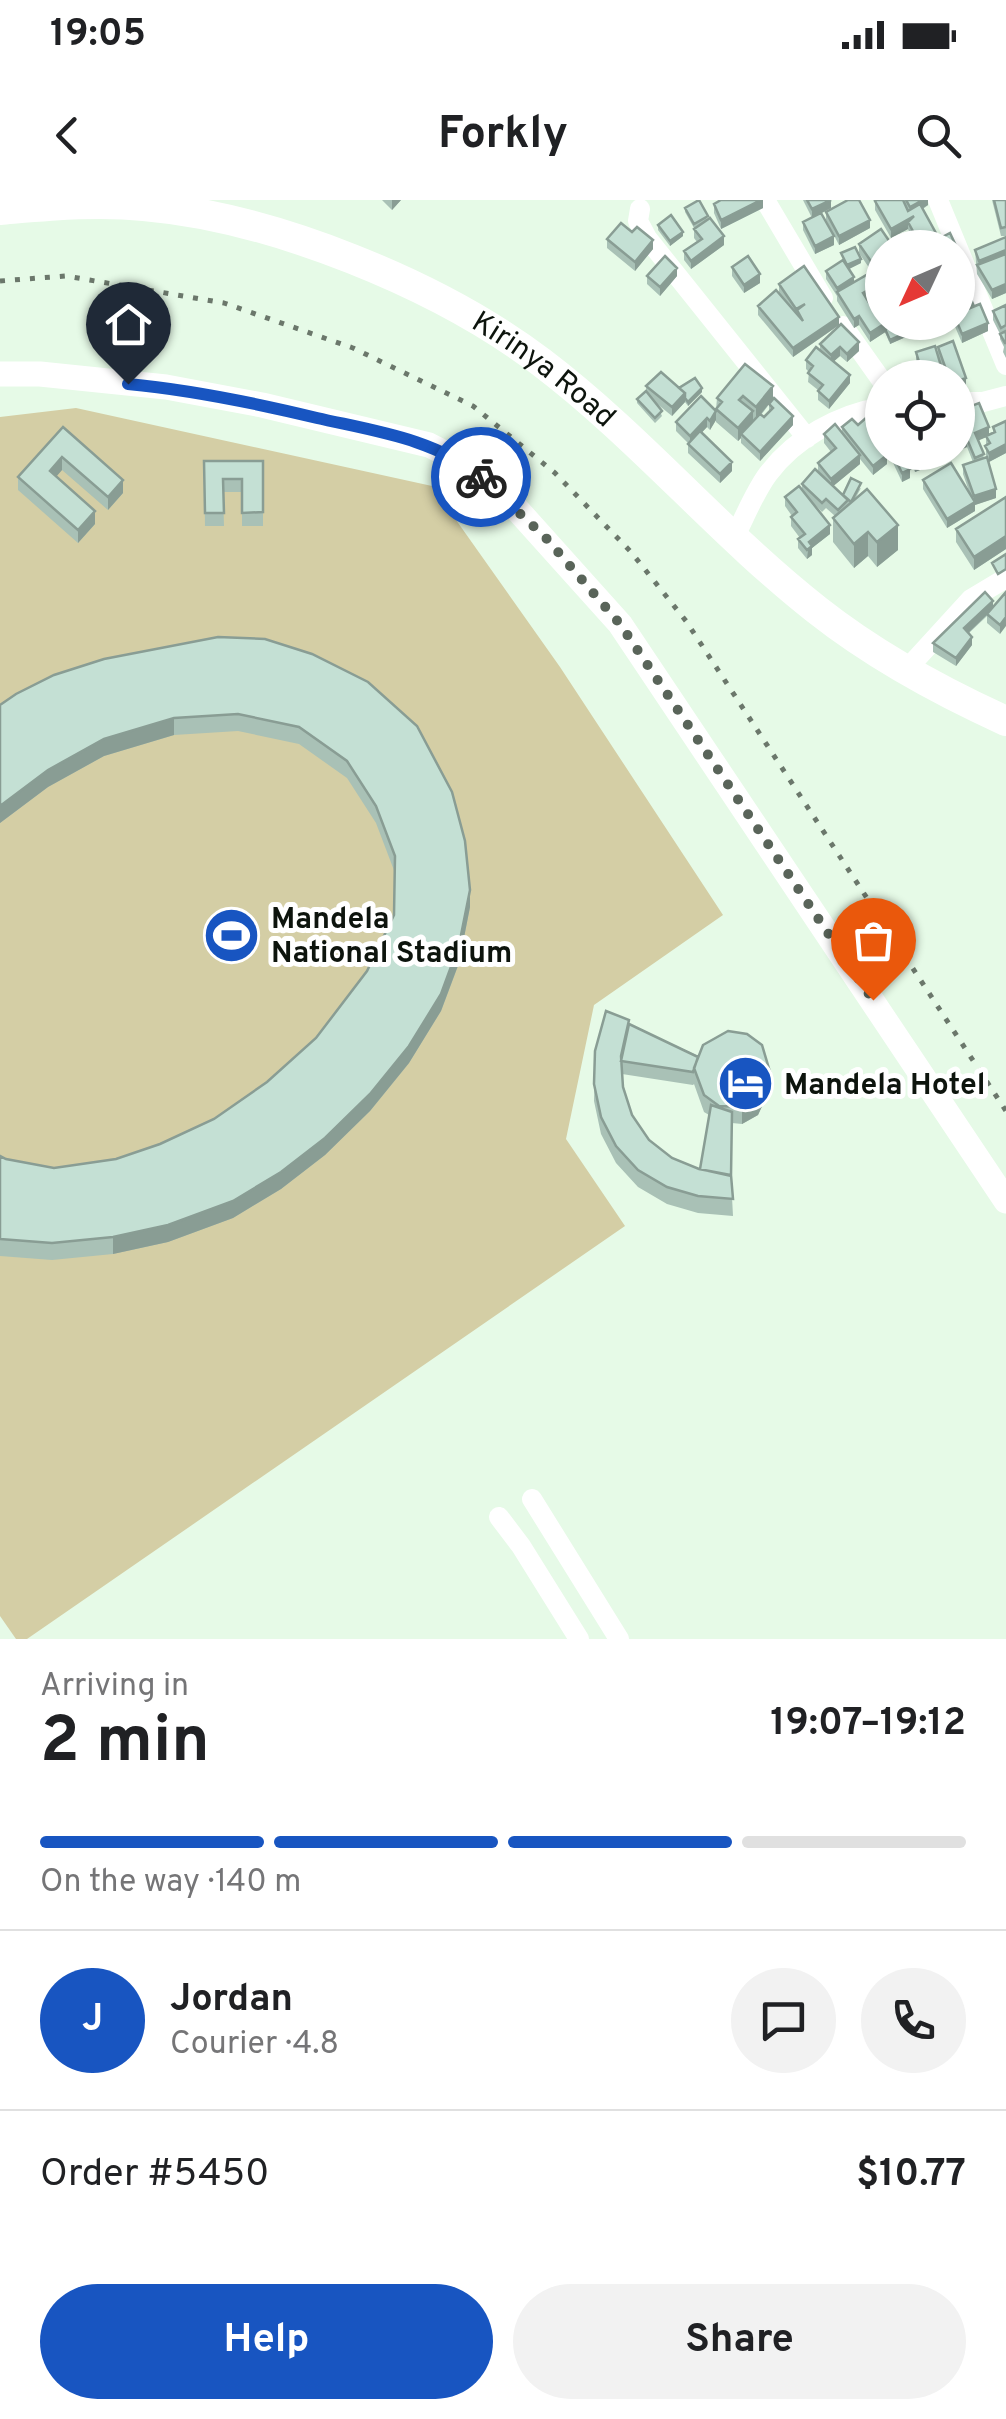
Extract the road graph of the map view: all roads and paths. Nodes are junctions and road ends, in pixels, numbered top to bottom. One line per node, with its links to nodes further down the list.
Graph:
1 (766, 200): 5 (street)
2 (938, 200): 6 (street)
3 (640, 209): 11 (street)
4 (0, 210): 12 (main road, Kirinya Road)
5 (867, 360)
6 (1006, 365)
7 (0, 374): 16 (street)
8 (1006, 396): 9 (street)
9 (975, 402)
10 (865, 412): 11 (street)
11 (807, 438): 12 (street)
12 (734, 538): 14 (main road, Kirinya Road)
13 (1006, 578): 14 (street)
14 (907, 669): 15 (main road, Kirinya Road)
15 (1006, 721)
16 (1006, 1202)
17 (532, 1499): 20 (street)
18 (499, 1517): 19 (street)
19 (579, 1639)
20 (619, 1639)

